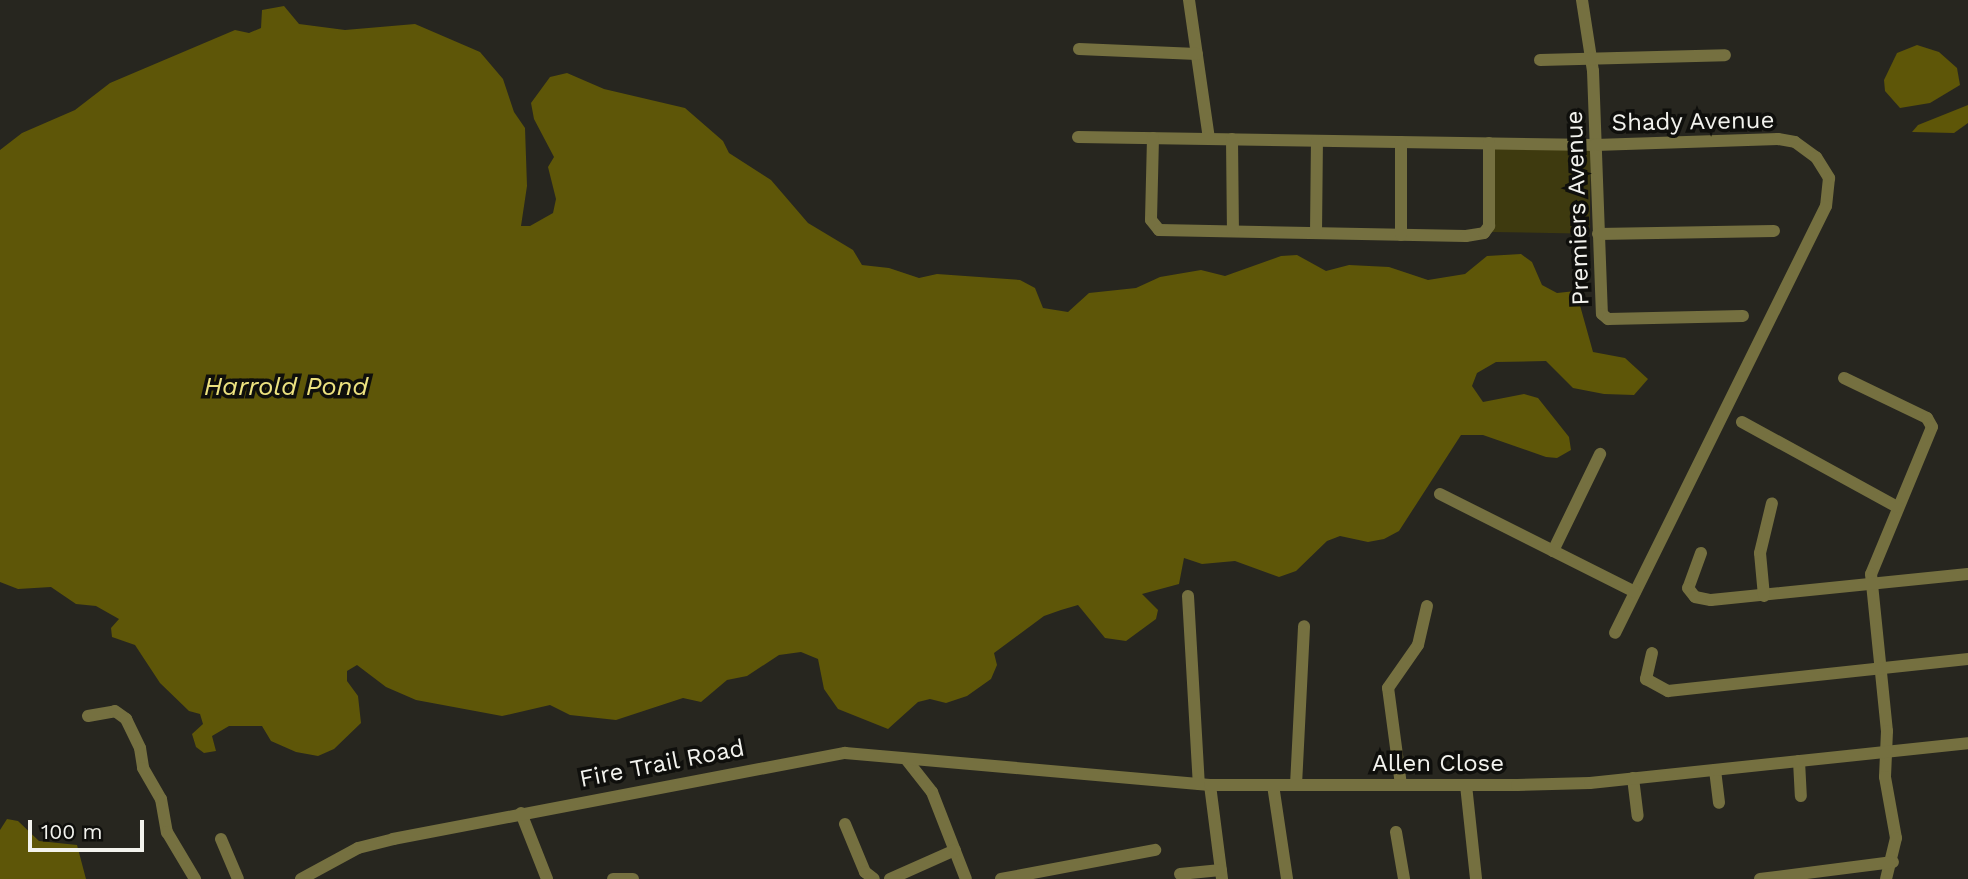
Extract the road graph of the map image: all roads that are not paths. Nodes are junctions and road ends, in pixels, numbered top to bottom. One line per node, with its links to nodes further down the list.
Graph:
1 (1189, 0): 4 (street)
2 (1582, 0): 6 (street, Premiers Avenue)
3 (1079, 49): 4 (street)
4 (1197, 54): 10 (street)
5 (1725, 55): 6 (street)
6 (1592, 58): 7 (street); 15 (street, Premiers Avenue)
7 (1540, 60)
8 (1078, 137): 9 (street, Shady Avenue)
9 (1153, 138): 10 (street, Shady Avenue); 16 (street)
10 (1209, 139): 11 (street, Shady Avenue)
11 (1232, 139): 12 (street, Shady Avenue); 16 (street)
12 (1317, 141): 13 (street, Shady Avenue); 18 (street)
13 (1402, 142): 14 (street, Shady Avenue); 19 (street)
14 (1489, 143): 15 (street, Shady Avenue); 19 (street)
15 (1595, 145): 20 (street, Premiers Avenue); 32 (street, Shady Avenue)
16 (1233, 231): 18 (street)
17 (1774, 231): 20 (street)
18 (1316, 233): 19 (street)
19 (1401, 234)
20 (1598, 234): 21 (street, Premiers Avenue)
21 (1743, 316)
22 (1844, 378): 27 (street)
23 (1742, 422): 27 (street)
24 (1600, 454): 28 (street)
25 (1440, 494): 28 (street)
26 (1772, 503): 34 (street)
27 (1897, 507): 31 (street)
28 (1552, 551): 32 (street)
29 (1701, 553): 34 (street)
30 (1967, 571): 31 (street)
31 (1871, 584): 34 (street); 40 (street)
32 (1635, 592): 37 (street, Shady Avenue)
33 (1188, 596): 48 (street)
34 (1763, 596)
35 (1427, 606): 51 (street)
36 (1304, 626): 50 (street)
37 (1615, 633)
38 (1652, 653): 40 (street)
39 (1968, 659): 40 (street)
40 (1880, 669): 43 (street)
41 (88, 716): 66 (street)
42 (1968, 743): 43 (street, Allen Close)
43 (1885, 752): 45 (street, Allen Close); 62 (street)
44 (906, 759): 48 (street, Allen Close); 55 (street, Fire Trail Road); 60 (street)
45 (1799, 761): 46 (street, Allen Close); 53 (street)
46 (1715, 769): 47 (street, Allen Close); 54 (street)
47 (1633, 778): 52 (street, Allen Close); 56 (street)
48 (1205, 784): 49 (street, Allen Close); 64 (street)
49 (1273, 785): 50 (street, Allen Close); 76 (street)
50 (1296, 785): 51 (street, Allen Close)
51 (1401, 785): 52 (street, Allen Close)
52 (1466, 785): 78 (street)
53 (1801, 796)
54 (1719, 803)
55 (521, 813): 68 (street, Fire Trail Road); 69 (street)
56 (1638, 816)
57 (845, 824): 72 (street)
58 (1396, 832): 77 (street)
59 (220, 839): 67 (street)
60 (955, 850): 73 (street); 74 (street)
61 (1155, 850): 65 (street)
62 (1894, 862): 79 (street); 80 (street)
63 (1180, 874): 64 (street)
64 (1222, 874)
65 (1034, 875): 75 (street)
66 (195, 879)
67 (238, 879)
68 (301, 879)
69 (547, 879)
70 (613, 879): 71 (street)
71 (633, 879)
72 (874, 879)
73 (890, 879)
74 (966, 879)
75 (1001, 879)
76 (1287, 879)
77 (1404, 879)
78 (1476, 879)
79 (1760, 879)
80 (1886, 879)

